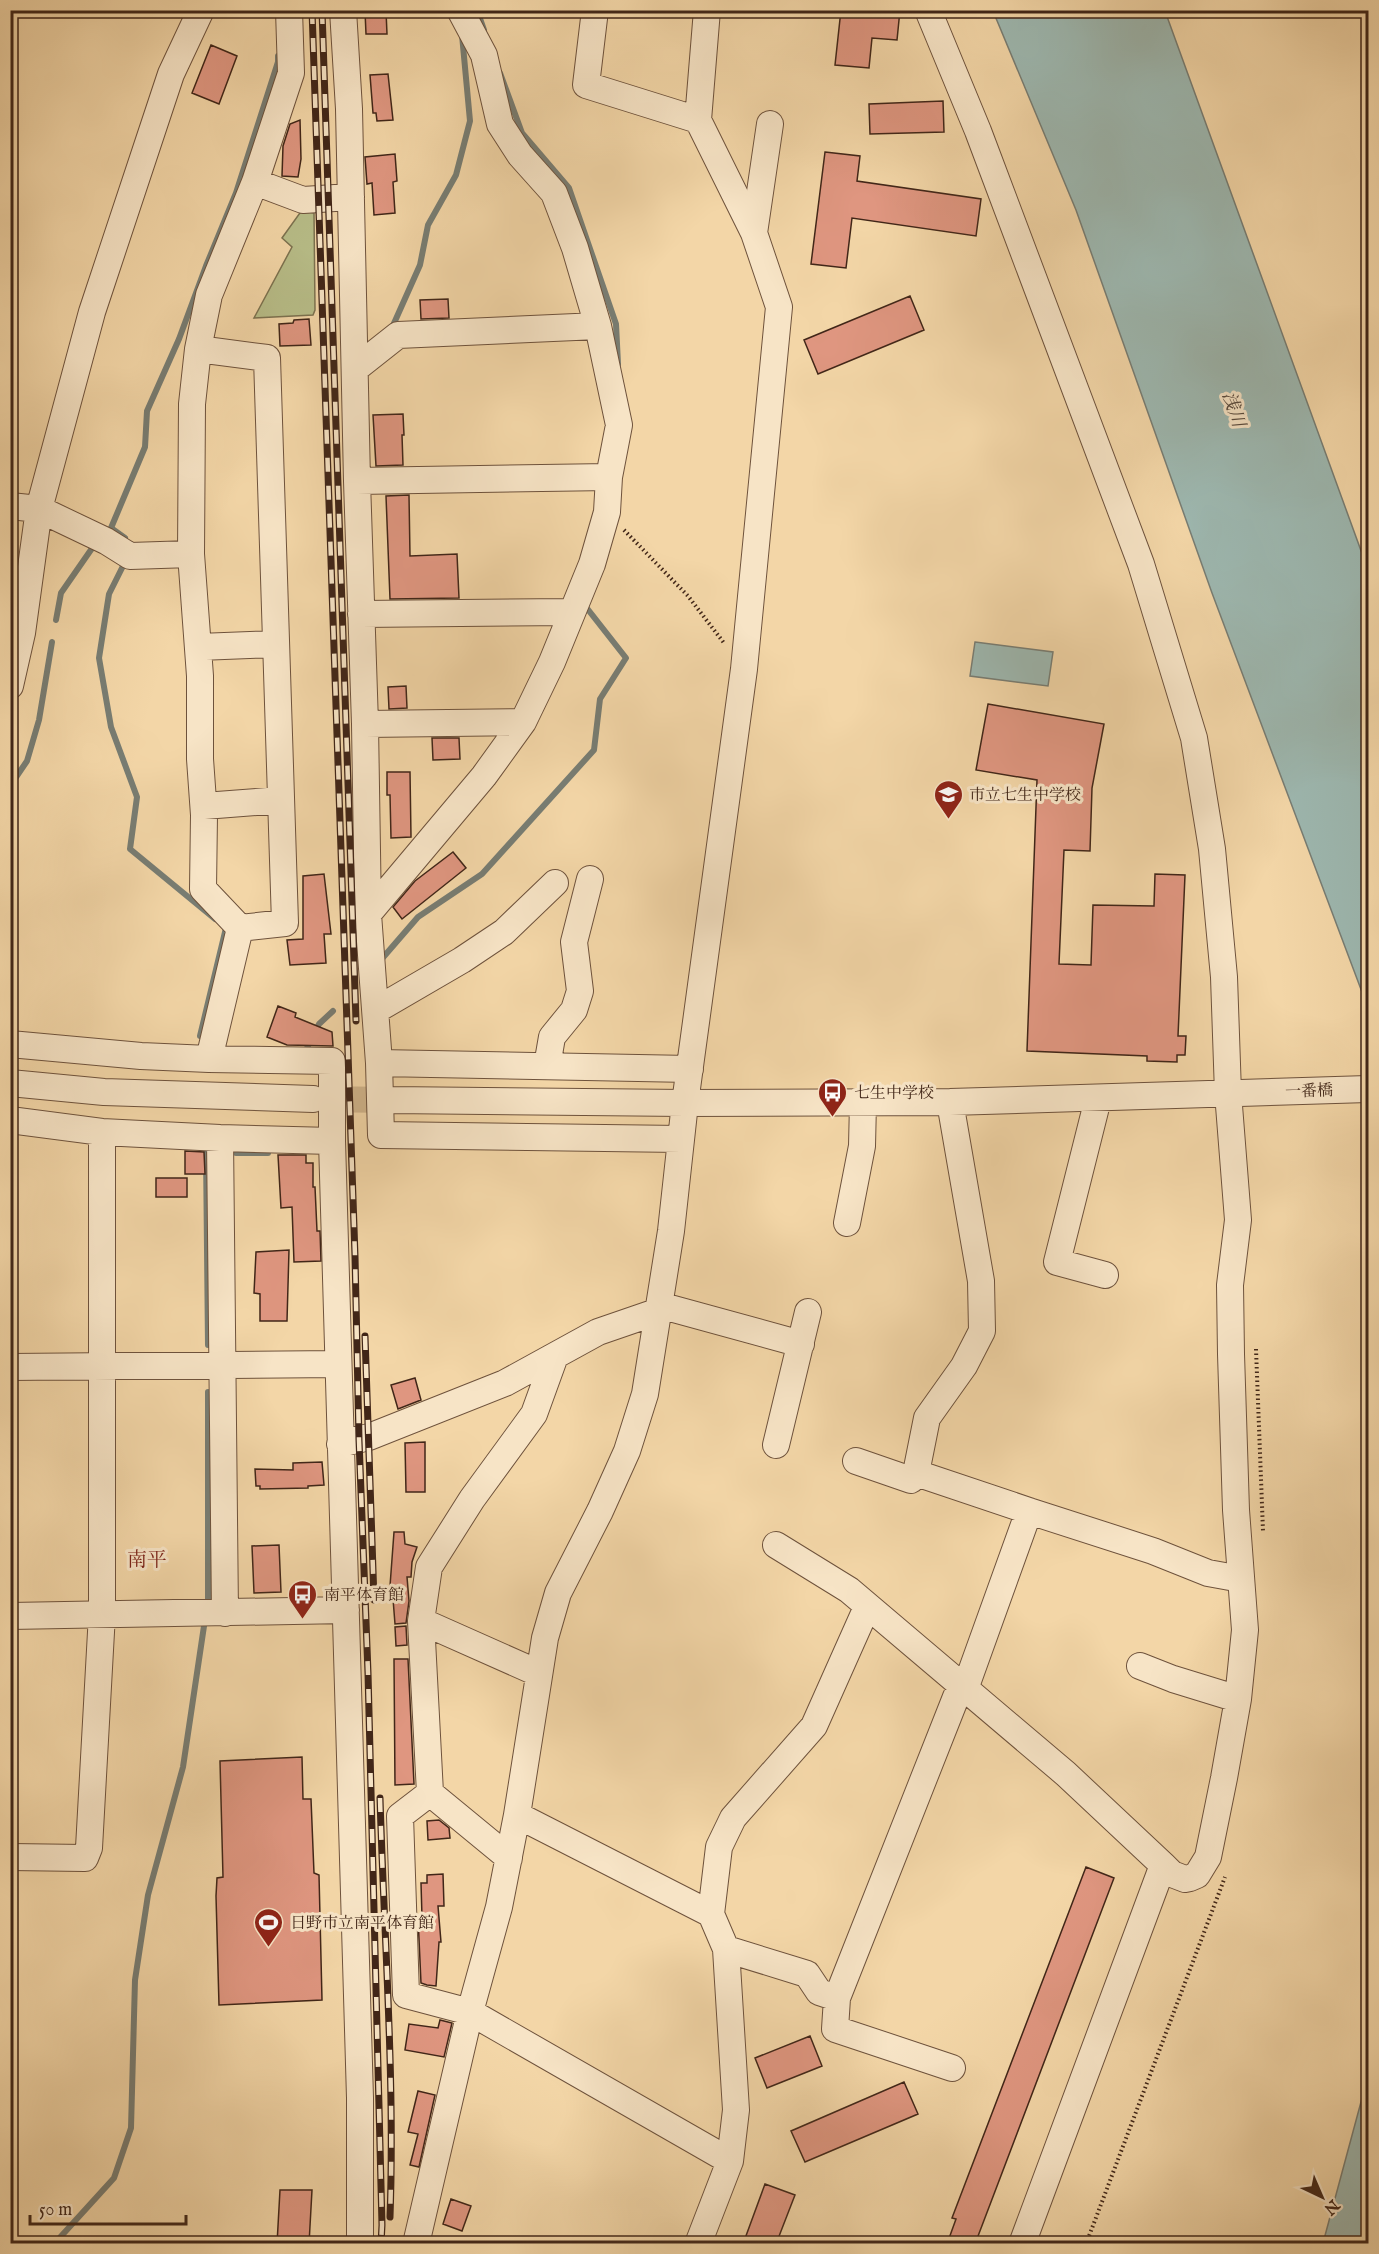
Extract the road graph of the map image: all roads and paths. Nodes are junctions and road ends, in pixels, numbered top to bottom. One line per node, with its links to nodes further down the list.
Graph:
1 (201, 10): 19 (street)
2 (289, 10): 10 (street)
3 (343, 10): 11 (street)
4 (460, 10): 13 (street)
5 (595, 10): 8 (street)
6 (707, 10): 8 (street)
7 (928, 10): 44 (street)
8 (698, 120): 12 (street)
9 (770, 124): 12 (street)
10 (255, 182): 11 (street); 14 (street)
11 (351, 197): 15 (street)
12 (754, 233): 26 (street)
13 (598, 326): 15 (street); 16 (street)
14 (198, 349): 21 (street); 24 (street)
15 (355, 369): 17 (street)
16 (609, 477): 17 (street); 20 (street)
17 (357, 481): 23 (street)
18 (10, 506): 19 (street)
19 (39, 509): 21 (street); 27 (street)
20 (606, 512): 22 (street); 26 (path)
21 (191, 554): 25 (street)
22 (571, 612): 23 (street); 28 (street)
23 (360, 614): 29 (street)
24 (276, 644): 25 (street); 30 (street)
25 (198, 647): 31 (street)
26 (744, 669): 41 (street)
27 (10, 686)
28 (523, 722): 29 (street); 34 (street)
29 (365, 724): 34 (street)
30 (281, 800): 31 (street); 35 (street)
31 (204, 806): 35 (street)
32 (590, 879): 40 (street)
33 (555, 883): 36 (street)
34 (368, 914): 36 (street)
35 (240, 928): 38 (street)
36 (376, 1010): 39 (street)
37 (10, 1044): 38 (street)
38 (209, 1059): 55 (street)
39 (380, 1063): 40 (street); 54 (street)
40 (547, 1066): 41 (street)
41 (690, 1069): 50 (street)
42 (10, 1083): 45 (street)
43 (1368, 1089): 44 (street, 一番橋)
44 (1238, 1093): 46 (street, 一番橋); 72 (street)
45 (313, 1099)
46 (1098, 1099): 49 (street, 一番橋); 57 (street)
47 (390, 1100): 50 (street, 一番橋)
48 (863, 1102): 49 (street, 一番橋); 50 (street, 一番橋); 56 (street)
49 (950, 1102): 69 (street)
50 (685, 1103): 54 (street)
51 (10, 1120): 52 (street)
52 (102, 1132): 53 (street); 64 (street)
53 (220, 1138): 55 (street); 63 (street)
54 (681, 1139): 58 (street)
55 (332, 1141): 62 (street)
56 (847, 1223)
57 (1105, 1275)
58 (659, 1308): 60 (street); 61 (street); 80 (street)
59 (808, 1312): 60 (street)
60 (801, 1344): 67 (street)
61 (555, 1356): 66 (street); 78 (street)
62 (338, 1364): 63 (street); 66 (street)
63 (223, 1365): 64 (street); 75 (street)
64 (100, 1366): 65 (street); 76 (street)
65 (10, 1367)
66 (340, 1444): 74 (street)
67 (776, 1445)
68 (856, 1461): 69 (street)
69 (916, 1473): 70 (street)
70 (1029, 1511): 72 (street); 81 (street)
71 (776, 1545): 73 (street)
72 (1241, 1579): 82 (street)
73 (867, 1607): 81 (street); 88 (street)
74 (346, 1611): 75 (street); 94 (street)
75 (225, 1613): 76 (street)
76 (102, 1614): 77 (street); 85 (street)
77 (10, 1616)
78 (421, 1622): 80 (street); 83 (street)
79 (1140, 1666): 82 (street)
80 (538, 1673): 84 (street)
81 (965, 1689): 87 (street); 90 (street)
82 (1238, 1699): 87 (street)
83 (430, 1793): 86 (street); 91 (street)
84 (517, 1815): 86 (street); 88 (street)
85 (10, 1857)
86 (509, 1858): 91 (street)
87 (1163, 1865): 97 (street)
88 (711, 1914): 89 (street)
89 (726, 1949): 90 (street); 93 (street)
90 (837, 1998): 92 (street)
91 (470, 2012): 93 (street); 95 (street)
92 (952, 2068)
93 (730, 2161): 96 (street)
94 (360, 2244)
95 (416, 2244)
96 (698, 2244)
97 (1023, 2244)

